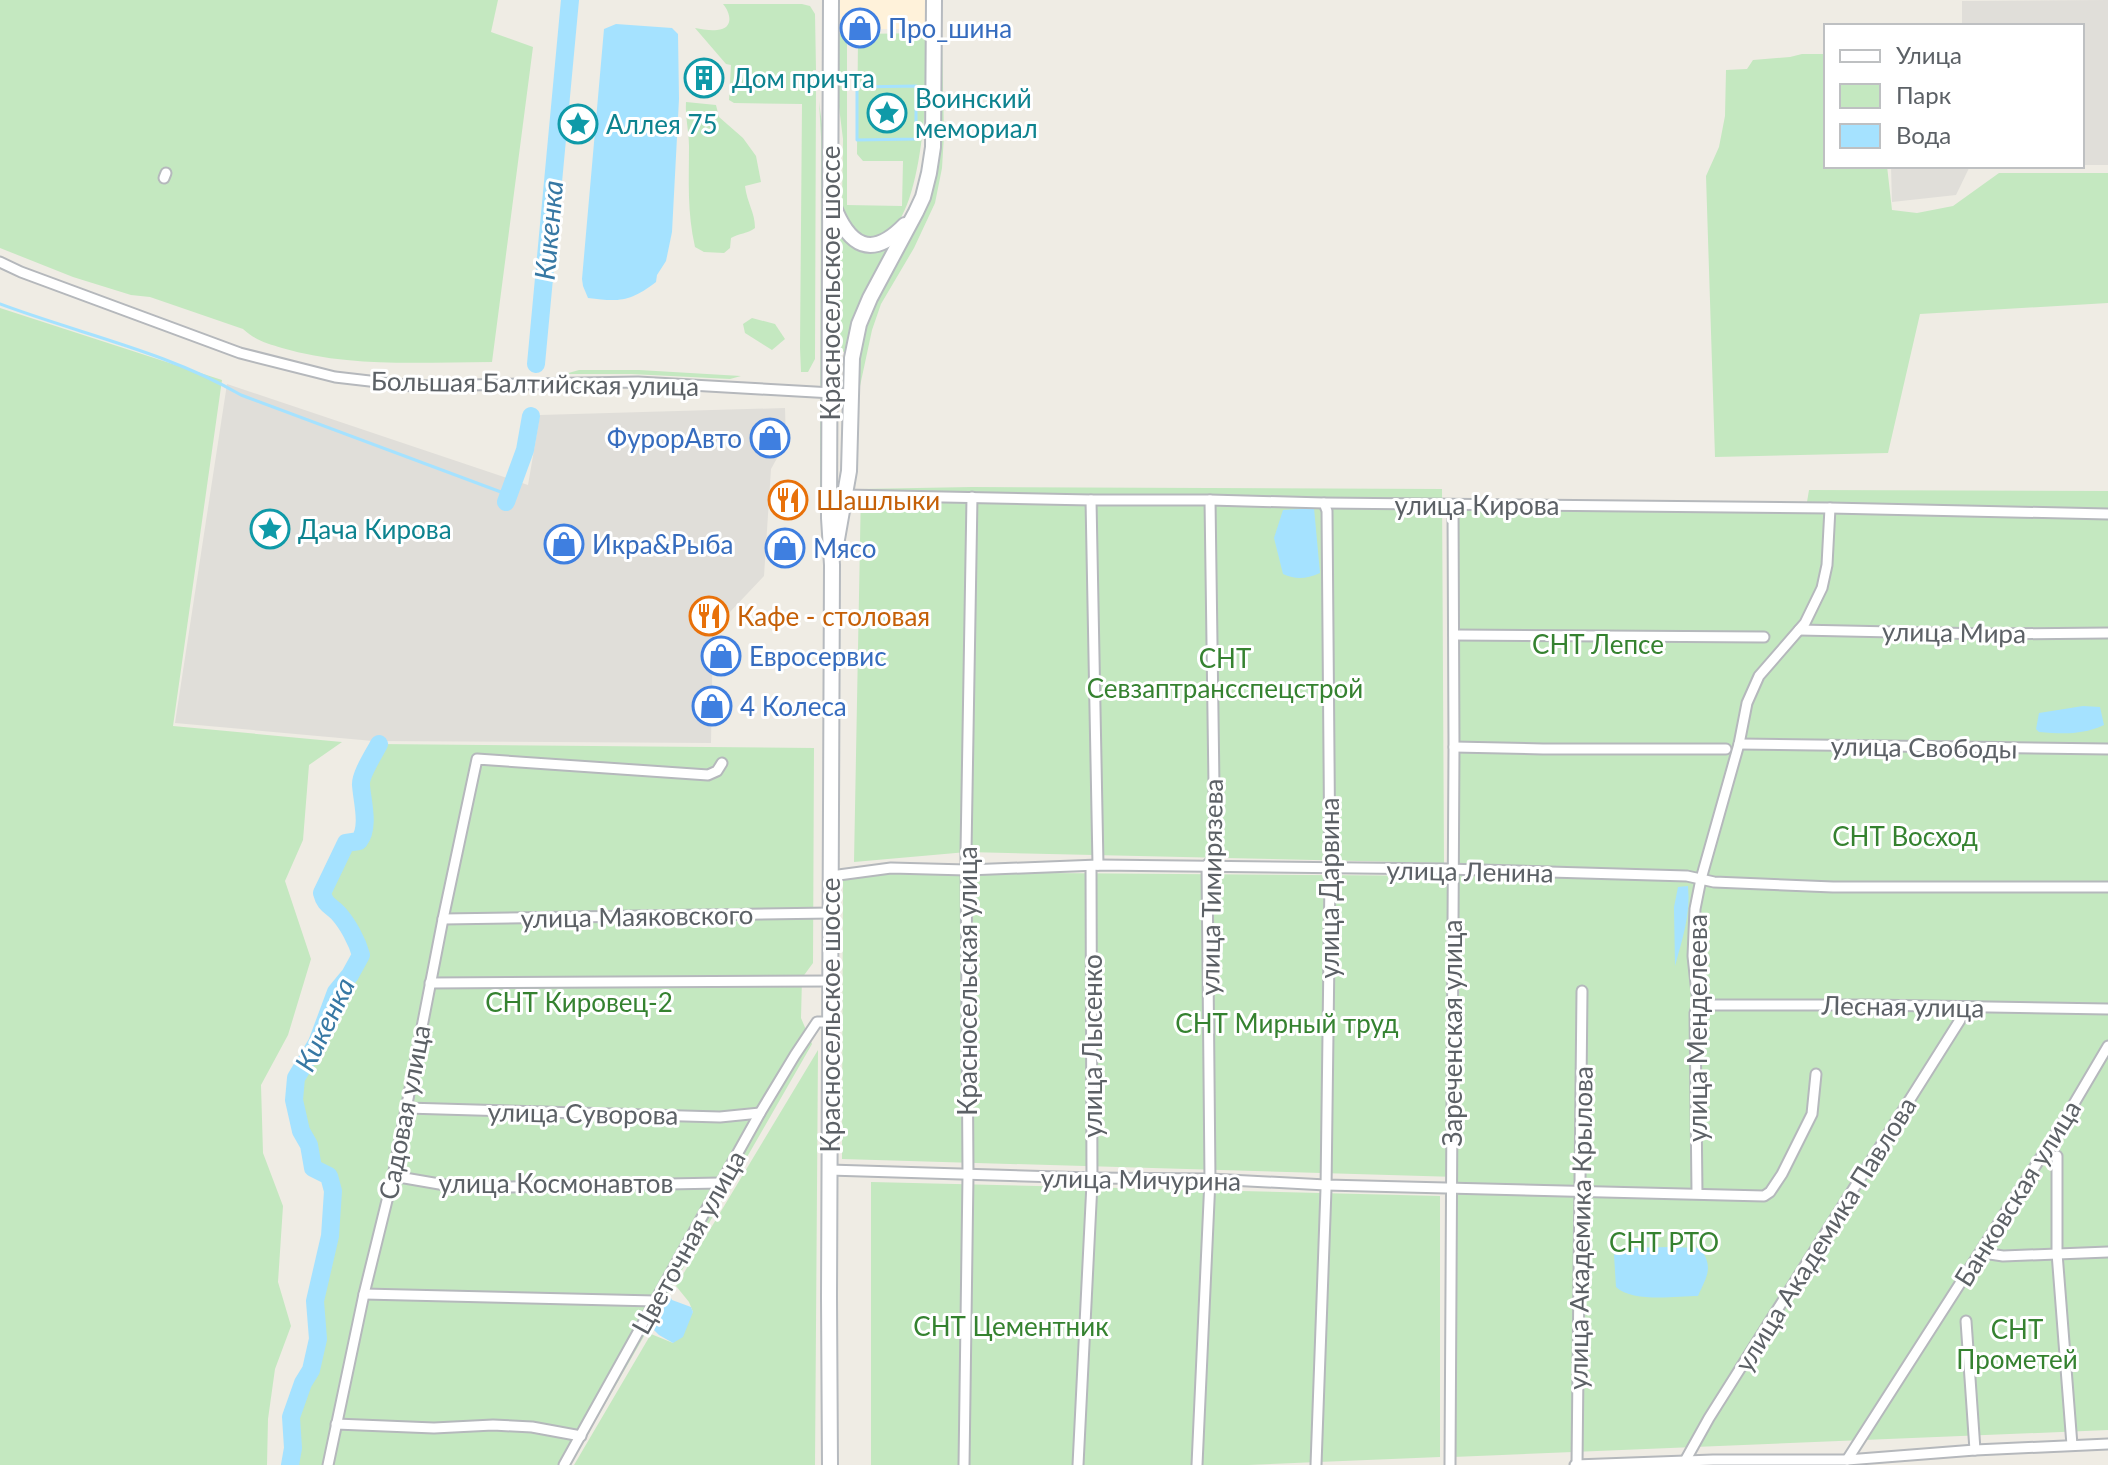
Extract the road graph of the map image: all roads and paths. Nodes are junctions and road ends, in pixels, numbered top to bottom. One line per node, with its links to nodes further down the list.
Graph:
1 (934, 0): 4 (main road, Красносельское шоссе)
2 (829, 4): 3 (main road, Красносельское шоссе)
3 (830, 198): 4 (main road); 6 (main road, Красносельское шоссе)
4 (916, 212): 7 (main road, Красносельское шоссе)
5 (0, 262): 6 (street, Большая Балтийская улица)
6 (830, 393): 7 (street, Большая Балтийская улица); 16 (main road, Красносельское шоссе)
7 (850, 394): 8 (main road, Красносельское шоссе)
8 (845, 495): 9 (street, улица Кирова); 16 (main road, Красносельское шоссе)
9 (972, 497): 10 (street, улица Кирова); 30 (street, Красносельская улица)
10 (1091, 500): 11 (street, улица Кирова); 26 (street, улица Лысенко)
11 (1210, 500): 12 (street, улица Кирова); 27 (street, улица Тимирязева)
12 (1324, 503): 13 (street, улица Кирова); 28 (street, улица Дарвина)
13 (1453, 505): 14 (street, улица Кирова); 19 (street, Зареченская улица)
14 (1830, 508): 15 (street, улица Кирова); 17 (street, улица Менделеева)
15 (2108, 514)
16 (832, 565): 31 (main road, Красносельское шоссе)
17 (1799, 630): 18 (street, улица Мира); 21 (street, улица Менделеева)
18 (2108, 633)
19 (1454, 635): 20 (street); 22 (street, Зареченская улица)
20 (1764, 637)
21 (1739, 744): 24 (street, улица Свободы); 32 (street, улица Менделеева)
22 (1454, 747): 23 (street); 29 (street, Зареченская улица)
23 (1726, 749)
24 (2108, 749)
25 (722, 763): 35 (street, Садовая улица)
26 (1095, 865): 27 (street, улица Ленина); 30 (street, улица Ленина); 51 (street, улица Лысенко)
27 (1207, 865): 28 (street, улица Ленина); 52 (street, улица Тимирязева)
28 (1330, 869): 29 (street, улица Ленина); 54 (street, улица Дарвина)
29 (1453, 869): 32 (street, улица Ленина); 55 (street, Зареченская улица)
30 (967, 870): 31 (street, улица Ленина); 49 (street, Красносельская улица)
31 (831, 876): 34 (main road, Красносельское шоссе)
32 (1701, 879): 33 (street, улица Ленина); 39 (street, улица Менделеева)
33 (2108, 887)
34 (831, 913): 35 (street, улица Маяковского); 36 (main road, Красносельское шоссе)
35 (443, 919): 37 (street, Садовая улица)
36 (831, 981): 37 (street); 42 (main road, Красносельское шоссе)
37 (430, 983): 45 (street, Садовая улица)
38 (1582, 991): 56 (street, улица Академика Крылова)
39 (1698, 1003): 40 (street, Лесная улица); 57 (street, улица Менделеева)
40 (1964, 1007): 41 (street, Лесная улица); 70 (street, улица Академика Павлова)
41 (2108, 1009)
42 (824, 1022): 46 (street, Цветочная улица); 48 (main road, Красносельское шоссе)
43 (2108, 1046): 58 (street, Банковская улица)
44 (1816, 1074): 57 (street, улица Мичурина)
45 (406, 1108): 46 (street, улица Суворова); 50 (street, Садовая улица)
46 (760, 1113): 53 (street, Цветочная улица)
47 (2057, 1156): 60 (street)
48 (829, 1170): 49 (street, улица Мичурина); 73 (main road, Красносельское шоссе)
49 (968, 1175): 51 (street, улица Мичурина); 74 (street, Красносельская улица)
50 (393, 1176): 53 (street, улица Космонавтов); 61 (street, Садовая улица)
51 (1092, 1178): 52 (street, улица Мичурина); 75 (street, улица Лысенко)
52 (1210, 1179): 54 (street, улица Мичурина); 76 (street, улица Тимирязева)
53 (720, 1183): 62 (street, Цветочная улица)
54 (1326, 1185): 55 (street, улица Мичурина); 77 (street, улица Дарвина)
55 (1452, 1188): 56 (street, улица Мичурина); 78 (street, Зареченская улица)
56 (1580, 1191): 57 (street, улица Мичурина); 79 (street, улица Академика Крылова)
57 (1697, 1193)
58 (1983, 1248): 60 (street); 69 (street, Банковская улица)
59 (2108, 1252): 60 (street)
60 (2057, 1253): 67 (street)
61 (364, 1294): 62 (street); 64 (street, Садовая улица)
62 (655, 1301): 65 (street, Цветочная улица)
63 (1966, 1321): 68 (street)
64 (336, 1424): 65 (street); 71 (street, Садовая улица)
65 (581, 1436): 72 (street, Цветочная улица)
66 (2108, 1444): 67 (street)
67 (2072, 1445): 68 (street)
68 (1975, 1450): 69 (street)
69 (1847, 1460): 70 (street)
70 (1685, 1461): 79 (street)
71 (328, 1465)
72 (564, 1465)
73 (830, 1465)
74 (964, 1465)
75 (1078, 1465)
76 (1197, 1465)
77 (1316, 1465)
78 (1450, 1465)
79 (1576, 1465)

